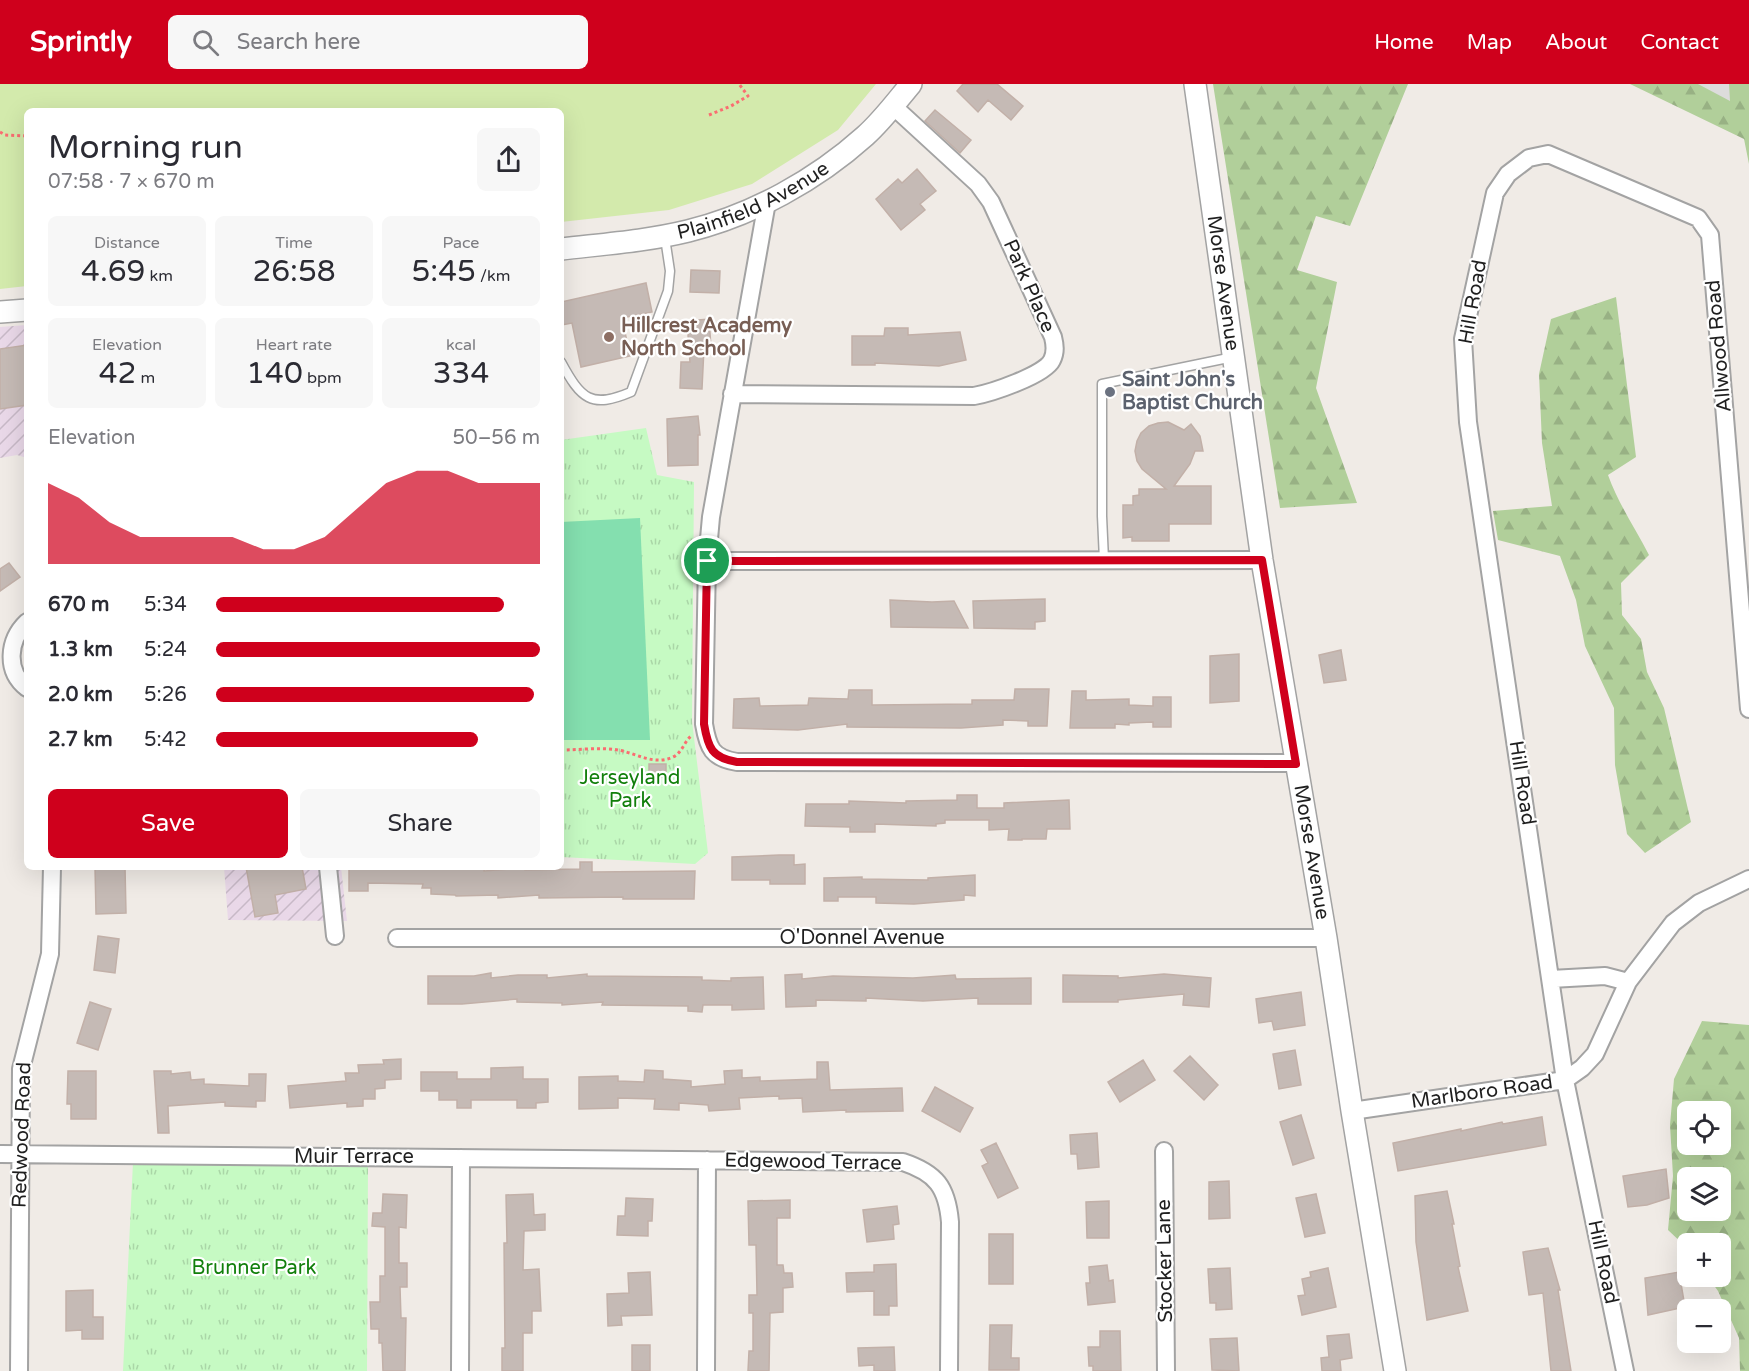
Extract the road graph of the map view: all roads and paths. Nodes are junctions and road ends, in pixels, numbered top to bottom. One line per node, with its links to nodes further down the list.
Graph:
1 (739, 84): 5 (path)
2 (911, 84): 4 (street, Plainfield Avenue)
3 (1195, 84): 14 (street, Morse Avenue)
4 (892, 106): 9 (street, Plainfield Avenue); 16 (street, Park Place)
5 (709, 115)
6 (0, 132): 7 (path)
7 (24, 136)
8 (1495, 193): 22 (street, Allwood Road); 32 (street, Hill Road)
9 (766, 202): 10 (street, Plainfield Avenue); 16 (street)
10 (665, 236): 11 (street, Plainfield Avenue); 15 (lane)
11 (564, 249)
12 (24, 310): 13 (street)
13 (0, 312)
14 (1233, 357): 17 (lane); 18 (street, Morse Avenue)
15 (564, 368)
16 (732, 394): 19 (street)
17 (1104, 560): 18 (street); 19 (street)
18 (1262, 560): 25 (street, Morse Avenue)
19 (707, 561): 23 (street)
20 (24, 626): 21 (street)
21 (24, 684)
22 (1749, 710)
23 (704, 724): 24 (path); 25 (street)
24 (564, 750)
25 (1296, 764): 31 (street, Morse Avenue)
26 (52, 870): 38 (street, Redwood Road)
27 (328, 870): 29 (street)
28 (1749, 879): 33 (street, Marlboro Road)
29 (335, 936)
30 (397, 938): 31 (street, O'Donnel Avenue)
31 (1326, 938): 35 (street, Morse Avenue)
32 (1551, 979): 33 (street); 34 (street, Hill Road)
33 (1628, 982): 34 (street, Marlboro Road)
34 (1565, 1080): 35 (street, Marlboro Road); 47 (street, Hill Road)
35 (1352, 1111): 46 (street, Morse Avenue)
36 (1164, 1151): 45 (street, Stocker Lane)
37 (0, 1154): 38 (street, Muir Terrace)
38 (20, 1154): 39 (street, Muir Terrace); 41 (street, Redwood Road)
39 (461, 1158): 40 (street, Muir Terrace); 42 (street)
40 (707, 1160): 43 (street); 44 (street, Edgewood Terrace)
41 (19, 1371)
42 (460, 1371)
43 (706, 1371)
44 (949, 1371)
45 (1166, 1371)
46 (1395, 1371)
47 (1625, 1371)

